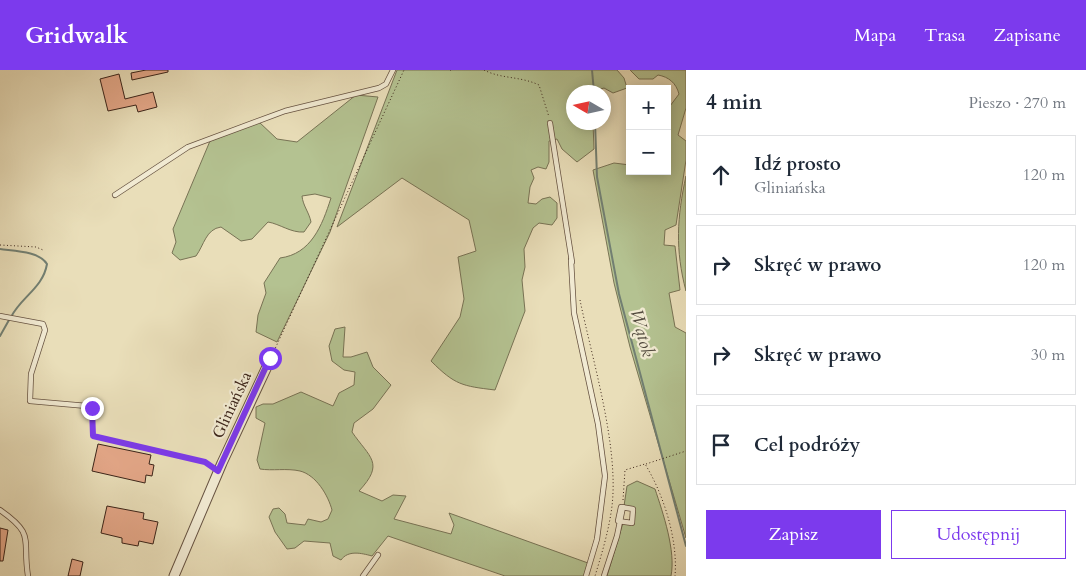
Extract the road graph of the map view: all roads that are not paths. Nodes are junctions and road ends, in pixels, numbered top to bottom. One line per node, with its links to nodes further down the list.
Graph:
1 (393, 70): 3 (lane)
2 (550, 123): 13 (lane)
3 (116, 195)
4 (0, 316): 6 (lane)
5 (270, 358): 11 (street, Gliniańska)
6 (87, 406)
7 (0, 510): 10 (lane)
8 (620, 522): 8 (lane); 14 (lane)
9 (378, 555): 12 (lane)
10 (28, 576)
11 (174, 576)
12 (363, 576)
13 (586, 576)
14 (604, 576)

